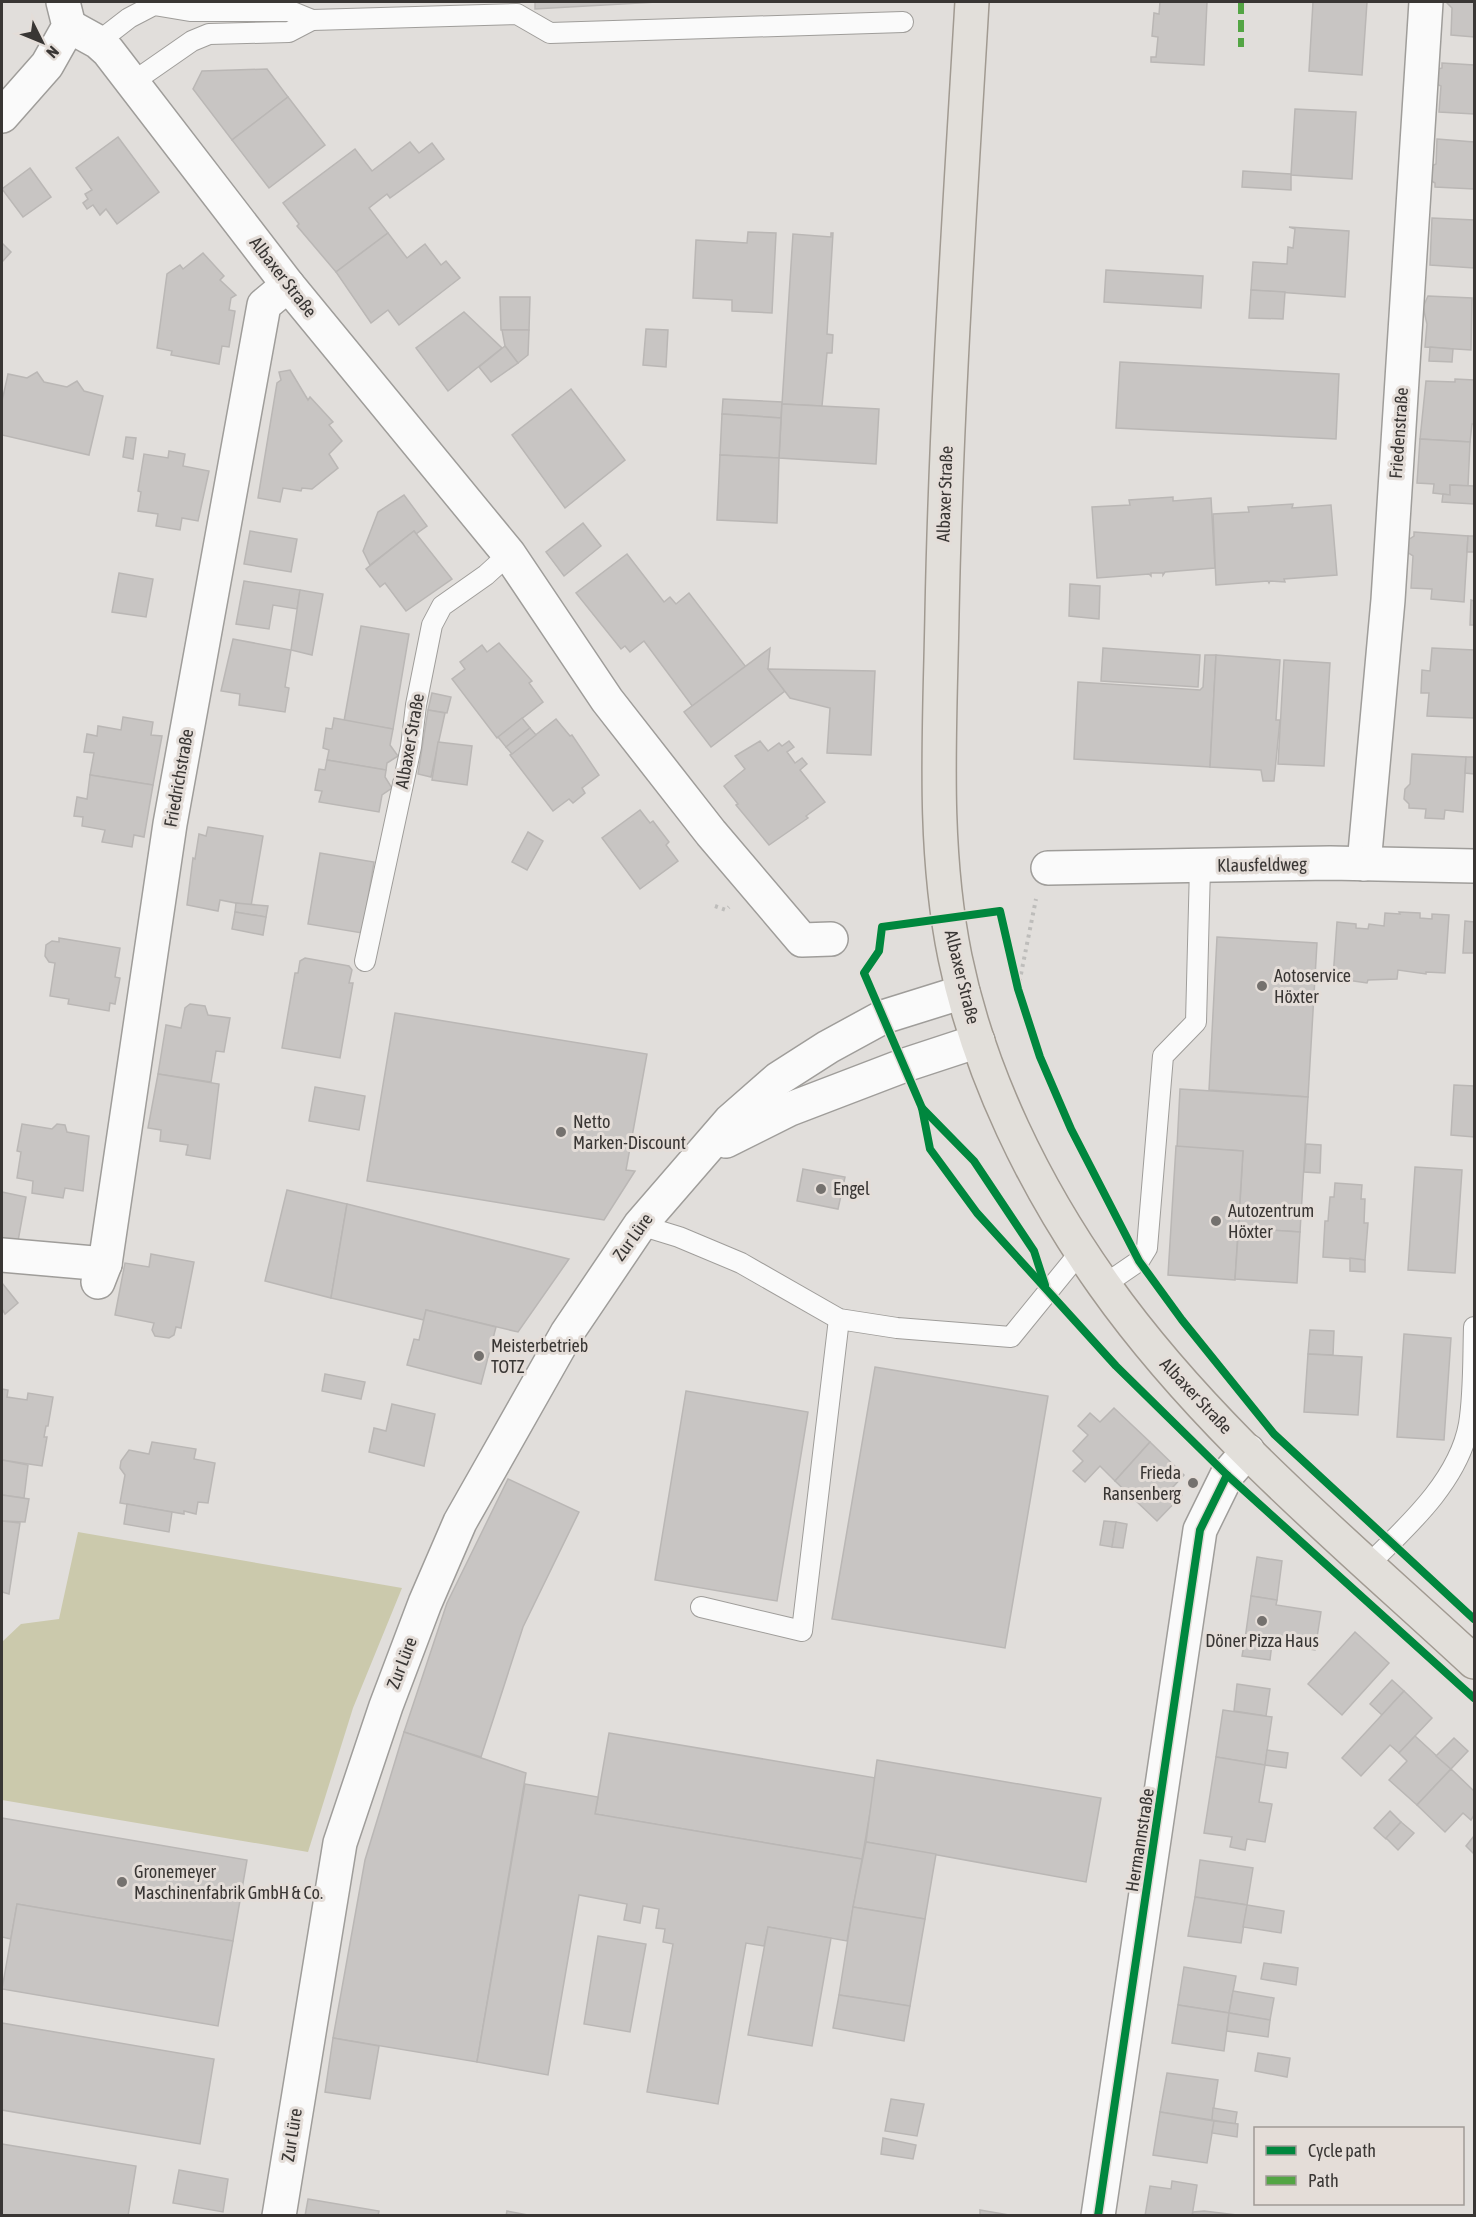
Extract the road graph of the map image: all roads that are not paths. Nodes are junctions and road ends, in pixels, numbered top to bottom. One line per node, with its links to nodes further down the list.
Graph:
1 (972, 2): 19 (main road, Albaxer Straße)
2 (1426, 2): 13 (street, Friedenstraße)
3 (155, 3): 6 (lane); 8 (lane)
4 (426, 9): 6 (lane); 7 (lane)
5 (66, 14): 8 (street, Albaxer Straße); 10 (street)
6 (312, 20): 9 (lane)
7 (903, 22)
8 (98, 42): 9 (street, Albaxer Straße)
9 (133, 82): 11 (street, Albaxer Straße)
10 (2, 116)
11 (288, 285): 12 (street, Albaxer Straße); 24 (street, Friedrichstraße)
12 (509, 554): 17 (street, Albaxer Straße); 18 (lane, Albaxer Straße)
13 (1364, 864): 14 (street, Klausfeldweg); 15 (street, Klausfeldweg)
14 (1474, 866)
15 (1200, 867): 16 (street, Klausfeldweg); 25 (lane)
16 (1048, 868)
17 (831, 939)
18 (365, 961)
19 (963, 992): 20 (main road, Albaxer Straße); 21 (street, Zur Lüre)
20 (978, 1041): 21 (street, Zur Lüre); 23 (main road, Albaxer Straße)
21 (683, 1173): 22 (street, Zur Lüre)
22 (640, 1225): 26 (lane); 32 (street, Zur Lüre)
23 (1081, 1251): 25 (main road, Albaxer Straße); 26 (lane)
24 (2, 1255)
25 (1104, 1285): 28 (main road, Albaxer Straße)
26 (839, 1319): 30 (lane)
27 (1474, 1327): 29 (lane)
28 (1248, 1451): 29 (main road, Albaxer Straße); 33 (street, Hermannstraße)
29 (1369, 1564): 31 (main road, Albaxer Straße)
30 (701, 1607)
31 (1474, 1662)
32 (279, 2216)
33 (1098, 2216)

